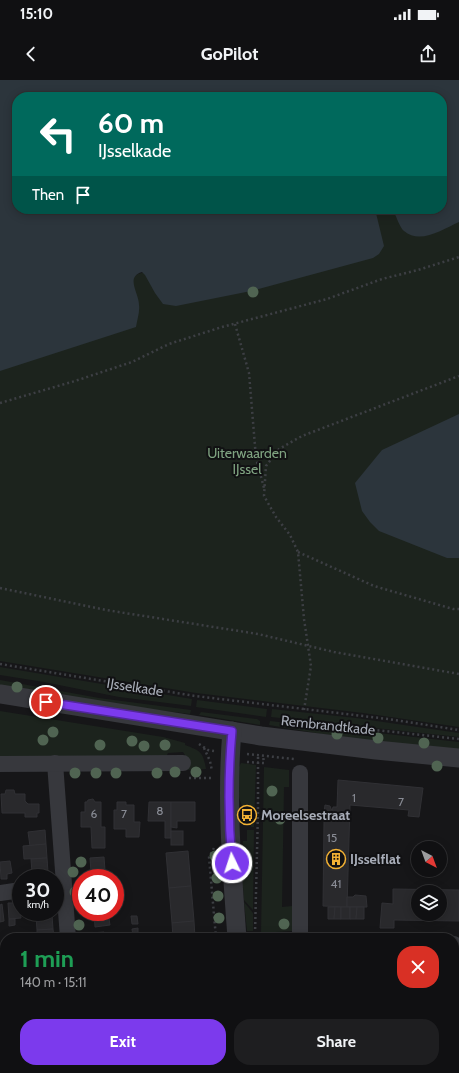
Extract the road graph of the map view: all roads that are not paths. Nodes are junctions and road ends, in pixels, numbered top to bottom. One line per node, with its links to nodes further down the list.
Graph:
1 (0, 694): 2 (street, IJsselkade)
2 (232, 731): 3 (street, Rembrandtkade); 13 (street)
3 (459, 758)
4 (55, 763): 5 (street); 6 (street); 8 (street)
5 (182, 763)
6 (0, 764)
7 (300, 773): 14 (street)
8 (58, 869)
9 (12, 891): 10 (street)
10 (0, 893)
11 (64, 914): 12 (street)
12 (67, 933)
13 (237, 933)
14 (300, 933)

